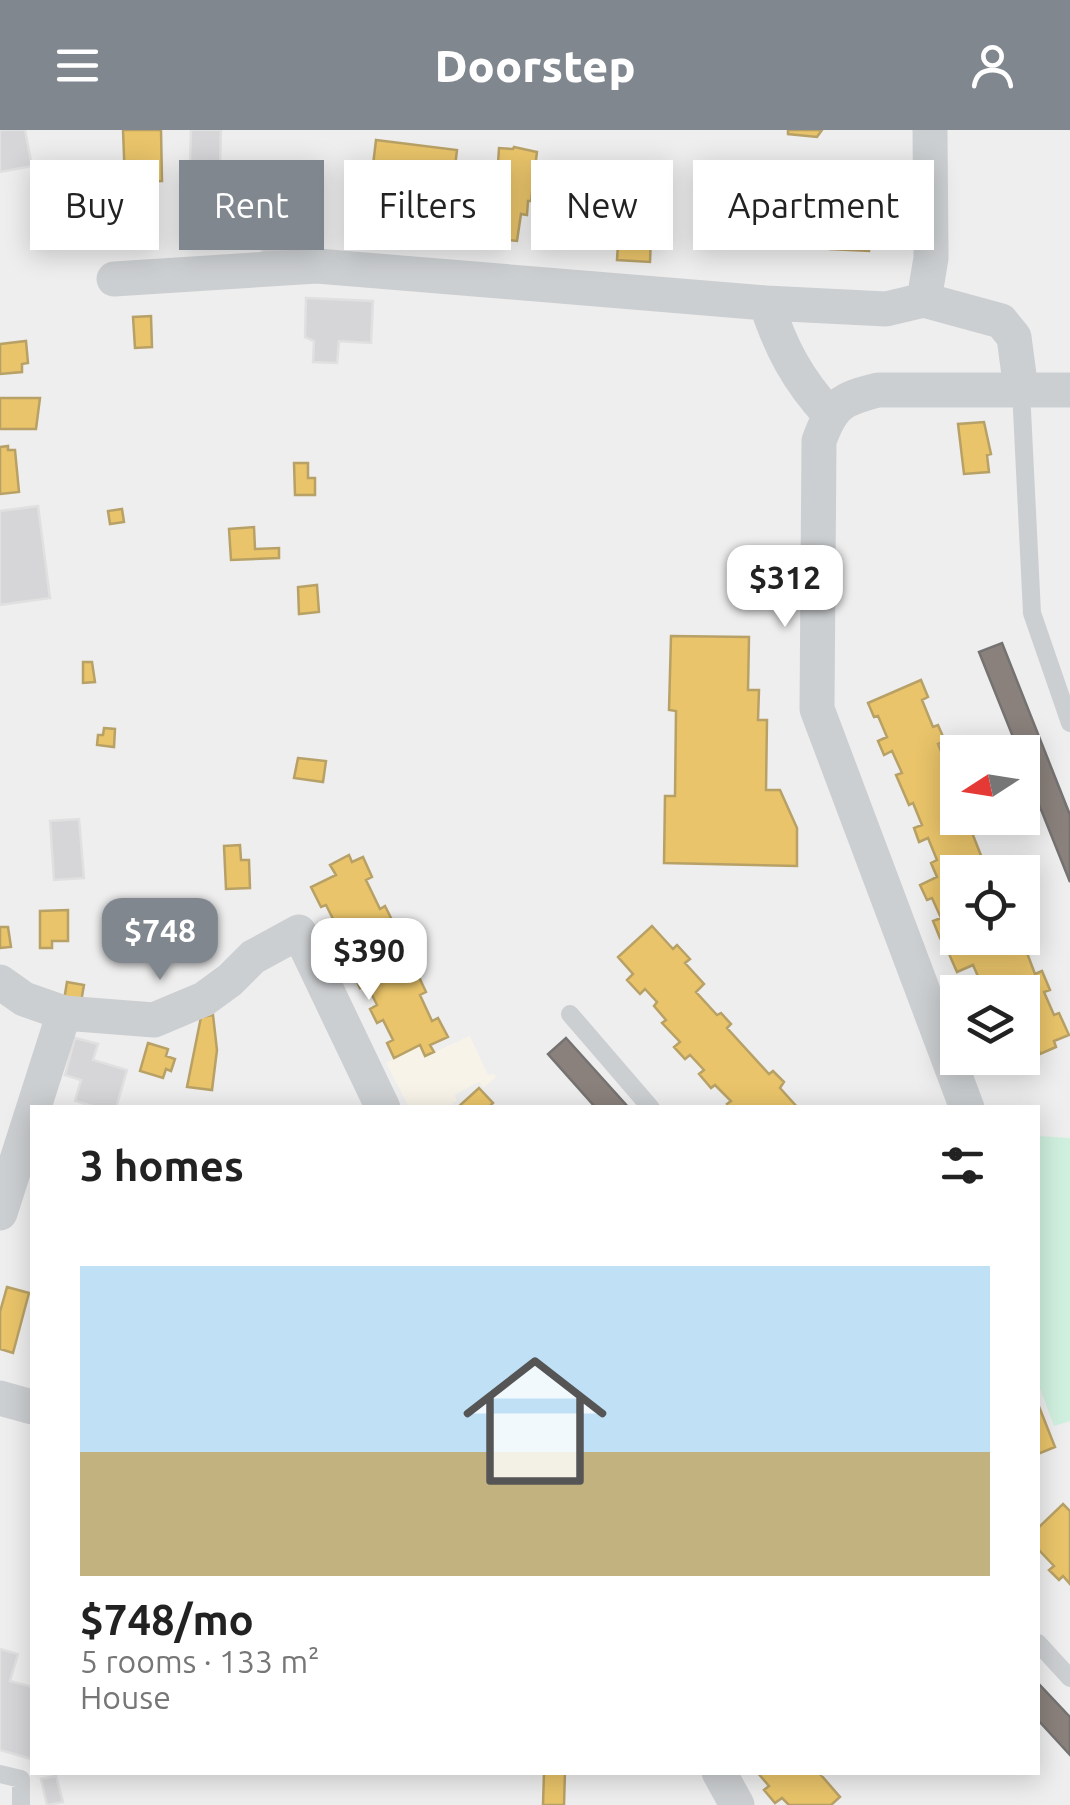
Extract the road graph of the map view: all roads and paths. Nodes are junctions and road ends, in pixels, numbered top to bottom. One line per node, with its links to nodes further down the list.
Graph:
1 (930, 130): 3 (street)
2 (114, 279): 4 (street)
3 (924, 300): 4 (street); 5 (street)
4 (766, 304): 7 (street)
5 (1021, 390): 6 (street); 7 (street); 8 (lane)
6 (1070, 390)
7 (829, 414): 15 (street)
8 (1070, 722)
9 (0, 982): 10 (street)
10 (64, 1014): 12 (street); 13 (street)
11 (570, 1014): 14 (lane)
12 (35, 1105)
13 (382, 1105)
14 (647, 1105)
15 (966, 1105)
16 (30, 1120): 17 (street)
17 (0, 1213)
18 (0, 1398): 19 (street)
19 (30, 1406)
20 (1040, 1644): 21 (lane)
21 (1070, 1678)
22 (0, 1774): 24 (lane)
23 (721, 1775): 25 (street)
24 (20, 1805)
25 (736, 1805)

